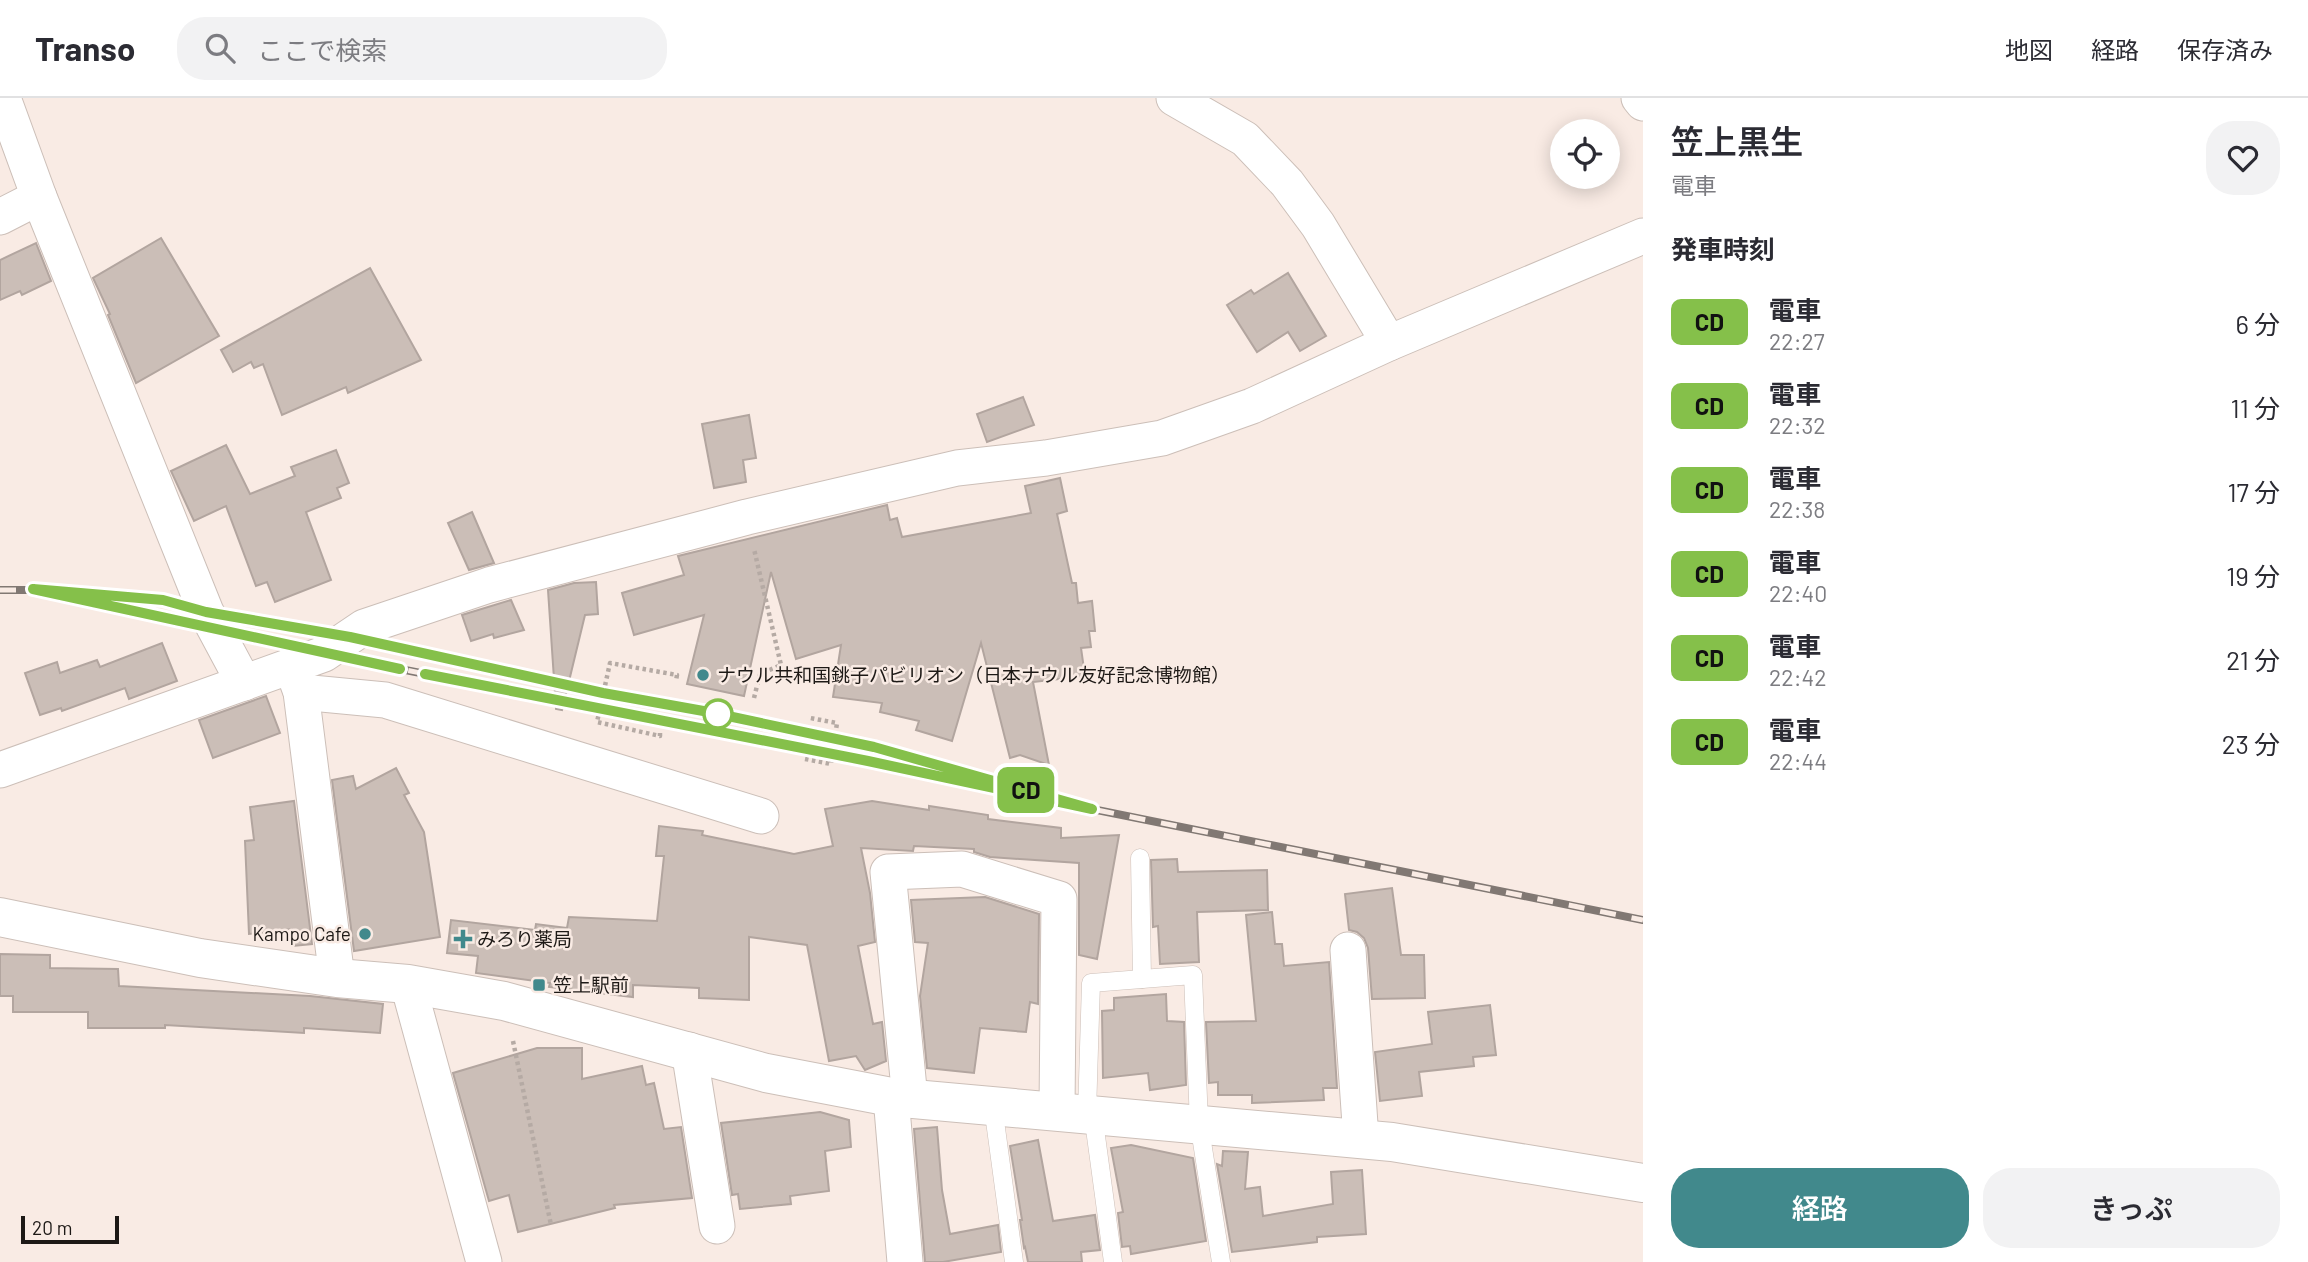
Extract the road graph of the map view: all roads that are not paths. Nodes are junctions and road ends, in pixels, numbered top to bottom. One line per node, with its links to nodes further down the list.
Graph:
1 (3, 98): 5 (street)
2 (1174, 98): 8 (street)
3 (1639, 98): 4 (street)
4 (1643, 103)
5 (39, 197): 6 (street); 10 (street)
6 (0, 217)
7 (1643, 236): 8 (street)
8 (1389, 343): 9 (street)
9 (296, 679): 10 (street); 12 (street); 16 (street)
10 (244, 683): 11 (street)
11 (0, 770)
12 (761, 816)
13 (1140, 858): 17 (lane)
14 (0, 917): 16 (street)
15 (1348, 950): 24 (street)
16 (337, 978): 18 (street)
17 (1142, 979): 22 (lane); 23 (lane)
18 (408, 984): 19 (street); 27 (street)
19 (689, 1050): 20 (street); 26 (street)
20 (901, 1098): 21 (street); 22 (street); 28 (street)
21 (993, 1106): 22 (street); 29 (lane)
22 (1079, 1112): 23 (street); 30 (lane)
23 (1199, 1124): 24 (street); 31 (lane)
24 (1361, 1139): 25 (street)
25 (1643, 1183)
26 (717, 1226)
27 (484, 1262)
28 (905, 1262)
29 (1014, 1262)
30 (1113, 1262)
31 (1221, 1262)

